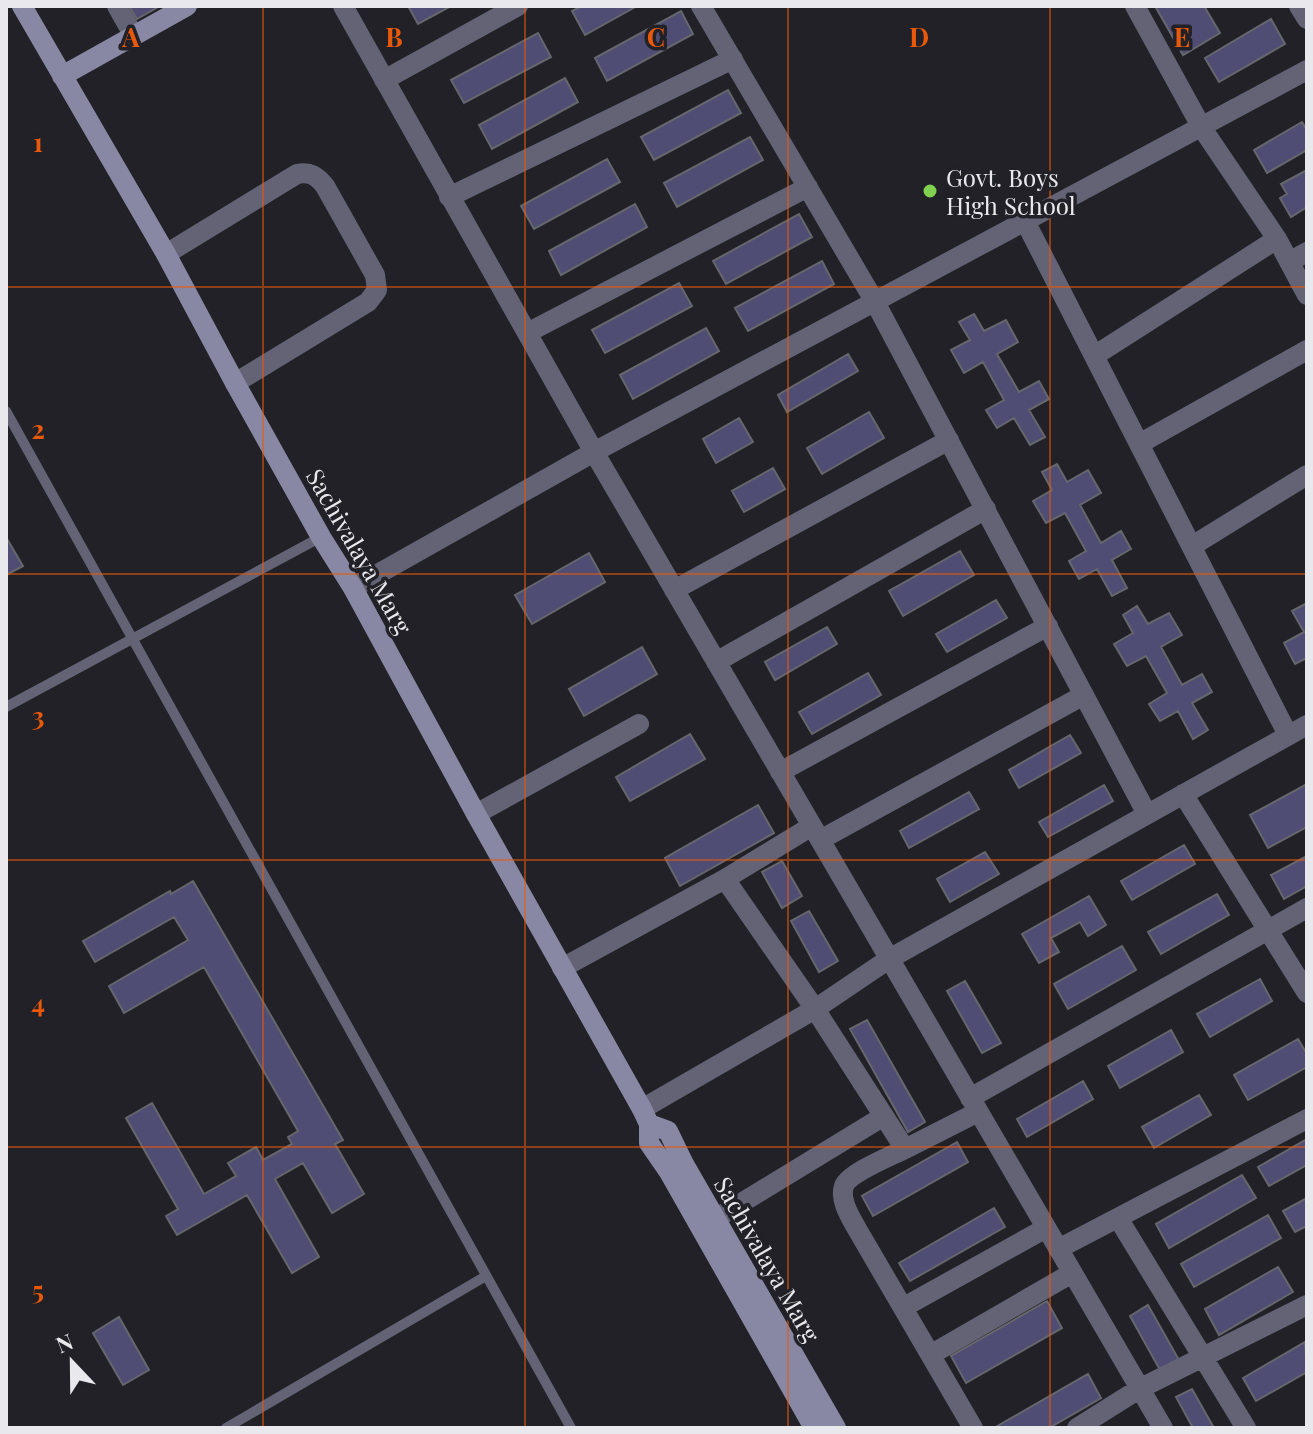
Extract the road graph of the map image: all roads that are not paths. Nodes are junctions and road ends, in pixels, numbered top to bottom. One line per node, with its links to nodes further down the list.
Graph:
1 (22, 6): 13 (main road, Sachivalaya Marg)
2 (117, 6): 10 (street)
3 (187, 6): 10 (main road)
4 (343, 6): 14 (street)
5 (518, 6): 14 (street)
6 (701, 6): 11 (street)
7 (1135, 6): 15 (street)
8 (1299, 6): 9 (street)
9 (1307, 19)
10 (134, 36): 13 (main road)
11 (733, 59): 16 (street); 17 (street)
12 (1307, 70): 15 (street)
13 (62, 76): 20 (main road, Sachivalaya Marg)
14 (384, 80): 17 (street)
15 (1202, 128): 18 (street); 19 (street)
16 (808, 187): 23 (street); 24 (street)
17 (449, 197): 24 (street)
18 (1025, 221): 23 (street); 26 (street)
19 (1277, 239): 21 (street); 26 (street)
20 (166, 254): 27 (main road, Sachivalaya Marg); 27 (street)
21 (1298, 257): 22 (street)
22 (1307, 295)
23 (875, 302): 29 (street); 31 (street)
24 (527, 333): 31 (street)
25 (1307, 350): 30 (street)
26 (1094, 356): 30 (street)
27 (235, 383): 34 (main road, Sachivalaya Marg)
28 (6, 411): 39 (lane)
29 (949, 440): 33 (street); 37 (street)
30 (1139, 444): 35 (street)
31 (594, 452): 36 (street); 37 (street)
32 (1307, 475): 35 (street)
33 (986, 509): 38 (street); 40 (street)
34 (321, 537): 36 (main road, Sachivalaya Marg); 39 (lane)
35 (1192, 546): 45 (street)
36 (353, 588): 48 (main road, Sachivalaya Marg)
37 (674, 590): 40 (street)
38 (1048, 626): 41 (street); 46 (street)
39 (132, 639): 42 (lane); 68 (lane)
40 (716, 662): 46 (street)
41 (1084, 695): 49 (street); 50 (street)
42 (6, 707)
43 (639, 724): 48 (street)
44 (1307, 725): 45 (street)
45 (1288, 735): 47 (street)
46 (780, 772): 50 (street)
47 (1183, 794): 49 (street); 53 (street)
48 (476, 814): 55 (main road, Sachivalaya Marg)
49 (1147, 814): 54 (street)
50 (816, 833): 51 (street); 54 (street)
51 (725, 879): 55 (street); 57 (street)
52 (1307, 908): 53 (street)
53 (1269, 930): 56 (street); 58 (street)
54 (889, 959): 57 (street); 58 (street)
55 (562, 968): 60 (main road, Sachivalaya Marg)
56 (1307, 993)
57 (815, 1009): 59 (street); 60 (street)
58 (974, 1105): 62 (street); 65 (street)
59 (884, 1116): 62 (street); 64 (street)
60 (646, 1117): 64 (main road, Sachivalaya Marg); 76 (main road, Sachivalaya Marg)
61 (1307, 1119): 63 (street)
62 (905, 1149): 70 (street)
63 (1118, 1218): 66 (street); 72 (street)
64 (715, 1219): 77 (main road, Sachivalaya Marg)
65 (1046, 1228): 66 (street); 70 (street)
66 (1058, 1249): 67 (street)
67 (1072, 1273): 71 (street); 73 (street)
68 (486, 1276): 74 (lane); 75 (lane)
69 (1307, 1305): 72 (street)
70 (904, 1307): 71 (street)
71 (932, 1354): 78 (street)
72 (1204, 1357): 73 (street); 81 (street)
73 (1139, 1389): 79 (street); 80 (street)
74 (226, 1428)
75 (571, 1428)
76 (814, 1428)
77 (836, 1428)
78 (973, 1428)
79 (1077, 1428)
80 (1163, 1428)
81 (1246, 1428)

